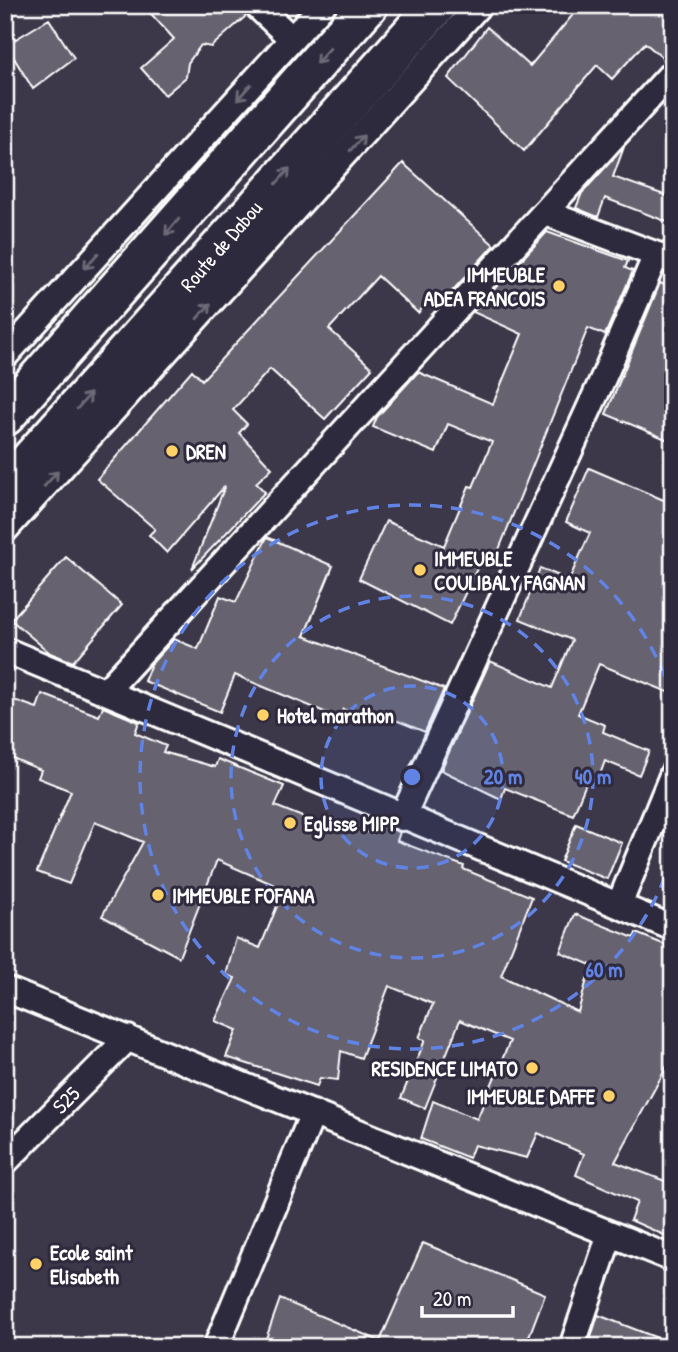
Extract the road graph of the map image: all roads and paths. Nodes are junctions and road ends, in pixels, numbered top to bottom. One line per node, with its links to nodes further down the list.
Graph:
1 (256, 5): 6 (street)
2 (323, 5): 6 (street)
3 (368, 5): 11 (main road, one-way to 11)
4 (437, 5): 12 (main road, Route de Dabou, one-way to 4)
5 (479, 5): 13 (street, one-way to 5)
6 (292, 39): 10 (street, one-way to 10)
7 (673, 72): 8 (street)
8 (546, 213): 9 (street); 15 (street)
9 (664, 258): 17 (street)
10 (5, 356)
11 (5, 416)
12 (5, 488)
13 (5, 530)
14 (5, 650): 15 (street)
15 (106, 691): 17 (street)
16 (673, 773): 18 (street)
17 (402, 818): 18 (street)
18 (619, 905): 19 (street)
19 (673, 928)
20 (5, 989): 21 (street)
21 (128, 1038): 22 (street); 23 (street, S25)
22 (313, 1114): 24 (street); 26 (street)
23 (5, 1162)
24 (610, 1234): 25 (street); 27 (street)
25 (673, 1259)
26 (216, 1347)
27 (572, 1347)

